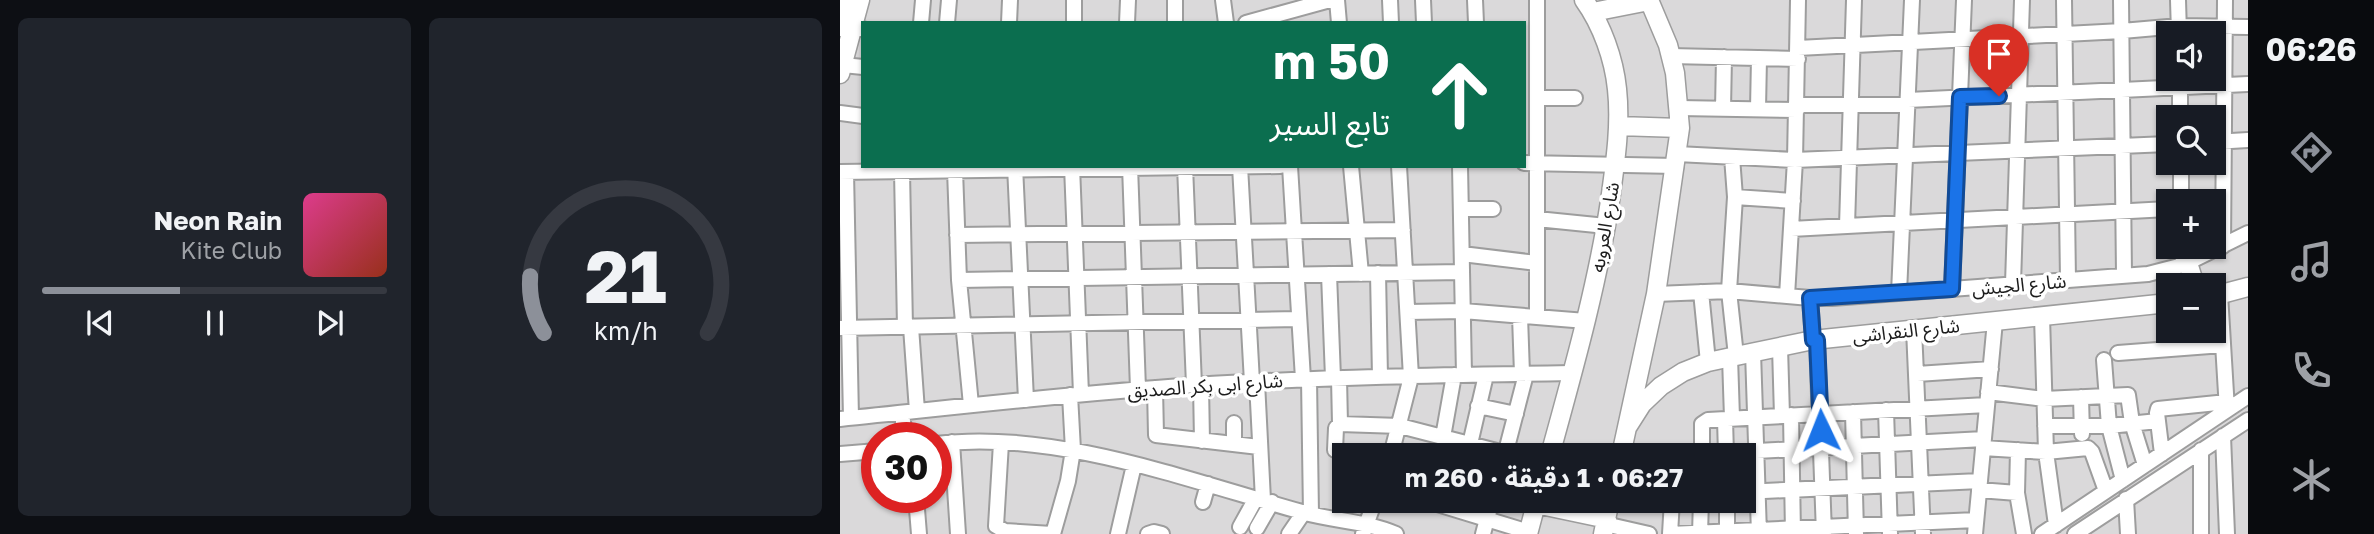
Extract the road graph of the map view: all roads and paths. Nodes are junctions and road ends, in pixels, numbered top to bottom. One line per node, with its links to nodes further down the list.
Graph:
1 (845, 0): 44 (street)
2 (860, 0): 44 (street)
3 (923, 0): 29 (street)
4 (949, 0): 30 (street)
5 (1010, 0): 31 (street)
6 (1074, 0): 32 (street)
7 (1128, 0): 33 (street)
8 (1175, 0): 34 (street)
9 (1223, 0): 35 (street)
10 (1330, 0): 28 (street)
11 (1337, 0): 37 (street)
12 (1390, 0): 38 (street)
13 (1423, 0): 39 (street)
14 (1475, 0): 40 (street)
15 (1537, 0): 62 (street)
16 (1649, 0): 17 (street); 27 (street); 54 (street)
17 (1655, 0)
18 (1798, 0): 53 (street)
19 (1854, 0): 52 (street)
20 (1912, 0): 51 (street)
21 (1964, 0): 50 (street)
22 (2022, 0): 49 (street)
23 (2064, 0): 48 (street)
24 (2122, 0): 47 (street)
25 (2178, 0): 41 (street)
26 (2225, 0): 42 (street)
27 (1588, 6): 77 (street, شارع العروبه)
28 (1281, 18): 36 (street)
29 (921, 21)
30 (947, 21)
31 (1009, 21)
32 (1073, 21)
33 (1127, 21)
34 (1175, 21)
35 (1226, 21)
36 (1261, 21)
37 (1339, 21)
38 (1391, 21)
39 (1424, 21)
40 (1476, 21)
41 (2179, 21)
42 (2225, 21)
43 (2226, 26): 45 (street)
44 (849, 27): 58 (street)
45 (2248, 27)
46 (2156, 31): 47 (street)
47 (2122, 32): 48 (street); 63 (street)
48 (2065, 34): 49 (street); 64 (street)
49 (2021, 37): 50 (street); 65 (street)
50 (1962, 40): 51 (street); 66 (street)
51 (1910, 43): 52 (street); 68 (street)
52 (1852, 46): 53 (street); 69 (street)
53 (1798, 53): 56 (street); 71 (street)
54 (1670, 56): 55 (street); 70 (street)
55 (1724, 57): 56 (street); 72 (street)
56 (1759, 58): 73 (street)
57 (861, 68): 58 (street)
58 (841, 70)
59 (2226, 83): 60 (street)
60 (2248, 84)
61 (2156, 85): 63 (street)
62 (1533, 89): 67 (street); 76 (street)
63 (2122, 89): 64 (street); 82 (street)
64 (2065, 92): 65 (street); 83 (street)
65 (2019, 94): 66 (street); 84 (street)
66 (1960, 97): 68 (street); 85 (street)
67 (1575, 98)
68 (1908, 102): 69 (street); 86 (street)
69 (1850, 105): 71 (street); 88 (street)
70 (1679, 108): 72 (street); 78 (street)
71 (1797, 108): 73 (street); 90 (street)
72 (1723, 109): 73 (street)
73 (1758, 109)
74 (840, 113): 75 (street)
75 (861, 116)
76 (1531, 121): 91 (street)
77 (1618, 126): 78 (street); 92 (street, شارع العروبه)
78 (1680, 128): 89 (street)
79 (2248, 140): 80 (street)
80 (2226, 142)
81 (2156, 144): 82 (street)
82 (2123, 145): 83 (street); 111 (street)
83 (2066, 148): 84 (street); 112 (street)
84 (2017, 149): 85 (street); 113 (street)
85 (1957, 152): 86 (street); 115 (street)
86 (1905, 155): 88 (street); 116 (street)
87 (1732, 157): 89 (street); 90 (street); 106 (street)
88 (1849, 157): 90 (street); 118 (street)
89 (1676, 160): 92 (street); 153 (street)
90 (1795, 160): 107 (street)
91 (1531, 162): 92 (street); 114 (street)
92 (1615, 163): 117 (street, شارع العروبه)
93 (977, 168): 94 (street); 104 (street)
94 (1015, 168): 128 (street)
95 (1072, 168): 125 (street)
96 (1130, 168): 126 (street)
97 (1185, 168): 123 (street)
98 (1240, 168): 124 (street)
99 (1290, 168): 122 (street)
100 (1351, 168): 120 (street)
101 (1399, 168): 121 (street)
102 (1460, 168): 108 (street)
103 (909, 169): 104 (street); 105 (street); 173 (street)
104 (956, 170): 129 (street)
105 (843, 172): 174 (street)
106 (1735, 197): 107 (street); 151 (street)
107 (1793, 201): 119 (street)
108 (1461, 209): 109 (street); 131 (street)
109 (1493, 209)
110 (2156, 210): 111 (street)
111 (2123, 212): 112 (street); 141 (street)
112 (2067, 215): 113 (street); 147 (street)
113 (2014, 218): 115 (street); 148 (street)
114 (1537, 219): 117 (street); 133 (street)
115 (1955, 221): 116 (street); 150 (street)
116 (1902, 223): 118 (street); 154 (street)
117 (1606, 226): 167 (street, شارع العروبه)
118 (1847, 226): 119 (street)
119 (1791, 229): 156 (street)
120 (1357, 230): 121 (street); 122 (street); 138 (street)
121 (1403, 230): 136 (street)
122 (1294, 231): 124 (street); 140 (street)
123 (1188, 232): 124 (street); 126 (street); 142 (street)
124 (1244, 232): 139 (street)
125 (1075, 233): 126 (street); 128 (street); 144 (street)
126 (1133, 233): 143 (street)
127 (2248, 233): 130 (street, شارع الجيش)
128 (1018, 234): 129 (street); 145 (street)
129 (957, 235): 146 (street)
130 (2226, 244)
131 (1462, 254): 133 (street); 134 (street)
132 (2182, 259): 141 (street, شارع الجيش)
133 (1537, 263): 163 (street)
134 (1462, 272): 136 (street); 159 (street)
135 (1378, 273): 136 (street); 138 (street); 191 (street)
136 (1406, 273): 160 (street)
137 (1328, 274): 138 (street); 140 (street); 193 (street)
138 (1361, 274)
139 (1246, 275): 140 (street); 142 (street); 165 (street)
140 (1297, 275): 164 (street)
141 (2124, 275): 147 (street, شارع الجيش)
142 (1190, 276): 143 (street); 166 (street)
143 (1134, 277): 144 (street); 169 (street)
144 (1077, 278): 145 (street); 170 (street)
145 (1020, 279): 146 (street); 171 (street)
146 (959, 280): 172 (street)
147 (2068, 280): 148 (street, شارع الجيش)
148 (2013, 284): 150 (street, شارع الجيش)
149 (2248, 287): 155 (street)
150 (1952, 289): 154 (street, شارع الجيش)
151 (1729, 291): 152 (street, شارع الجيش); 156 (street, شارع الجيش); 182 (street)
152 (1701, 292): 153 (street, شارع الجيش); 184 (street)
153 (1656, 293): 226 (street)
154 (1899, 293): 157 (street, شارع الجيش)
155 (2226, 293)
156 (1787, 296): 157 (street, شارع الجيش)
157 (1810, 298): 176 (street)
158 (2156, 306): 162 (street, شارع النقراشى)
159 (1463, 311): 160 (street); 161 (street); 189 (street)
160 (1408, 312): 192 (street)
161 (1520, 316): 163 (street); 187 (street)
162 (2042, 316): 168 (street, شارع النقراشى); 204 (street)
163 (1537, 317): 167 (street)
164 (1299, 319): 165 (street); 194 (street)
165 (1248, 320): 166 (street); 195 (street)
166 (1192, 321): 169 (street); 196 (street)
167 (1586, 321): 186 (street, شارع العروبه)
168 (1995, 321): 175 (street, شارع النقراشى); 185 (street)
169 (1136, 322): 170 (street); 198 (street)
170 (1079, 323): 171 (street); 199 (street)
171 (1022, 324): 172 (street); 205 (street)
172 (963, 326): 173 (street); 206 (street)
173 (908, 327): 174 (street); 211 (street)
174 (844, 328): 217 (street)
175 (1914, 330): 176 (street, شارع النقراشى); 188 (street)
176 (1815, 340): 179 (street, شارع النقراشى); 214 (street)
177 (2171, 343): 180 (street)
178 (2223, 345): 180 (street); 208 (street)
179 (1780, 347): 182 (street, شارع النقراشى); 215 (street)
180 (2172, 349): 181 (street)
181 (2118, 353)
182 (1740, 355): 184 (street, شارع النقراشى); 216 (street); 218 (street)
183 (2104, 360): 200 (street)
184 (1708, 362): 226 (street, شارع النقراشى)
185 (1990, 369): 188 (street); 203 (street)
186 (1572, 373): 187 (street, شارع ابى بكر الصديق); 241 (street, شارع العروبه)
187 (1524, 374): 190 (street, شارع ابى بكر الصديق); 213 (street)
188 (1917, 374): 209 (street)
189 (1459, 375): 190 (street, شارع ابى بكر الصديق); 192 (street, شارع ابى بكر الصديق); 231 (street)
190 (1486, 375): 207 (street)
191 (1380, 377): 192 (street, شارع ابى بكر الصديق); 193 (street, شارع ابى بكر الصديق)
192 (1411, 377): 225 (street)
193 (1336, 378): 194 (street, شارع ابى بكر الصديق); 223 (street)
194 (1306, 379): 195 (street, شارع ابى بكر الصديق); 279 (street)
195 (1254, 382): 196 (street, شارع ابى بكر الصديق); 250 (street)
196 (1198, 385): 197 (street, شارع ابى بكر الصديق); 232 (street)
197 (1155, 388): 198 (street, شارع ابى بكر الصديق); 232 (street)
198 (1138, 390): 199 (street, شارع ابى بكر الصديق)
199 (1076, 395): 205 (street, شارع ابى بكر الصديق); 254 (street)
200 (2107, 396): 202 (street); 224 (street); 229 (street)
201 (2248, 396): 208 (street)
202 (2081, 397): 204 (street); 228 (street)
203 (1988, 398): 204 (street); 209 (street); 246 (street)
204 (2044, 399): 227 (street)
205 (1026, 400): 206 (street, شارع ابى بكر الصديق)
206 (971, 405): 211 (street, شارع ابى بكر الصديق)
207 (1478, 406): 213 (street); 239 (street)
208 (2227, 406): 220 (street); 261 (street)
209 (1919, 408): 210 (street); 234 (street)
210 (1886, 410): 212 (street); 248 (street)
211 (909, 412): 217 (street, شارع ابى بكر الصديق); 221 (street)
212 (1853, 412): 214 (street); 249 (street)
213 (1516, 414): 240 (street)
214 (1820, 414): 215 (street); 251 (street)
215 (1787, 416): 216 (street); 253 (street)
216 (1755, 417): 218 (street); 245 (street)
217 (845, 418)
218 (1729, 419): 243 (street); 244 (street)
219 (2248, 419): 230 (street)
220 (2158, 421): 224 (street); 261 (street)
221 (907, 422)
222 (1234, 423): 247 (street)
223 (1340, 424): 225 (street); 236 (street)
224 (2132, 424): 229 (street); 263 (street)
225 (1399, 426): 231 (street); 237 (street)
226 (1628, 426): 242 (street)
227 (2045, 426): 228 (street); 259 (street)
228 (2082, 426): 229 (street); 252 (street)
229 (2109, 426): 264 (street)
230 (2223, 436): 256 (street); 317 (street)
231 (1443, 437): 238 (street)
232 (1202, 441): 247 (street)
233 (952, 442): 235 (street); 304 (street)
234 (1920, 442): 246 (street); 248 (street); 266 (street)
235 (1001, 443): 254 (street); 305 (street)
236 (1335, 443)
237 (1394, 443)
238 (1454, 443)
239 (1464, 443)
240 (1510, 443)
241 (1553, 443)
242 (1624, 443)
243 (1702, 443)
244 (1727, 443)
245 (1756, 443)
246 (1983, 443): 255 (street); 268 (street)
247 (1234, 444): 250 (street)
248 (1887, 444): 249 (street); 267 (street)
249 (1854, 446): 251 (street); 269 (street)
250 (1259, 447): 276 (street)
251 (1821, 447): 253 (street); 270 (street)
252 (2083, 448): 259 (street); 272 (street)
253 (1791, 449): 257 (street); 271 (street)
254 (1073, 450): 262 (street); 305 (street)
255 (2018, 450): 259 (street); 274 (street)
256 (2201, 450): 275 (street); 316 (street)
257 (1756, 451)
258 (861, 452): 260 (street)
259 (2046, 452): 287 (street)
260 (840, 454)
261 (2162, 454): 263 (street)
262 (1134, 465): 265 (street); 306 (street)
263 (2145, 465): 264 (street)
264 (2123, 480): 272 (street)
265 (1209, 484): 276 (street); 277 (street)
266 (1921, 484): 267 (street); 268 (street); 293 (street)
267 (1888, 485): 269 (street); 295 (street)
268 (1979, 485): 274 (street); 291 (street)
269 (1855, 487): 270 (street); 297 (street)
270 (1823, 488): 271 (street); 296 (street)
271 (1792, 490): 273 (street); 298 (street)
272 (2106, 491): 287 (street)
273 (1756, 492)
274 (2017, 493): 311 (street)
275 (2126, 499): 314 (street); 315 (street)
276 (1264, 500): 279 (street); 289 (street); 292 (street)
277 (1203, 502)
278 (917, 513): 303 (street)
279 (1308, 513): 294 (street); 307 (street)
280 (1459, 513): 290 (street)
281 (1533, 513): 301 (street)
282 (1569, 513): 288 (street)
283 (1671, 513): 310 (street)
284 (1701, 513): 302 (street)
285 (1727, 513): 299 (street)
286 (1755, 513): 300 (street)
287 (2062, 521): 312 (street); 313 (street)
288 (1605, 525): 309 (street)
289 (1240, 527)
290 (1485, 527): 301 (street)
291 (1975, 527): 293 (street)
292 (1257, 528)
293 (1923, 528): 295 (street)
294 (1365, 529): 308 (street)
295 (1889, 529): 297 (street)
296 (1824, 530): 297 (street); 298 (street)
297 (1856, 530)
298 (1793, 531): 300 (street)
299 (1727, 532): 300 (street); 302 (street)
300 (1759, 532)
301 (1528, 533)
302 (1700, 533): 310 (street)
303 (919, 534)
304 (958, 534)
305 (1052, 534)
306 (1118, 534)
307 (1290, 534)
308 (1396, 534)
309 (1649, 534)
310 (1670, 534)
311 (2024, 534)
312 (2042, 534)
313 (2069, 534)
314 (2075, 534)
315 (2128, 534)
316 (2201, 534)
317 (2227, 534)

